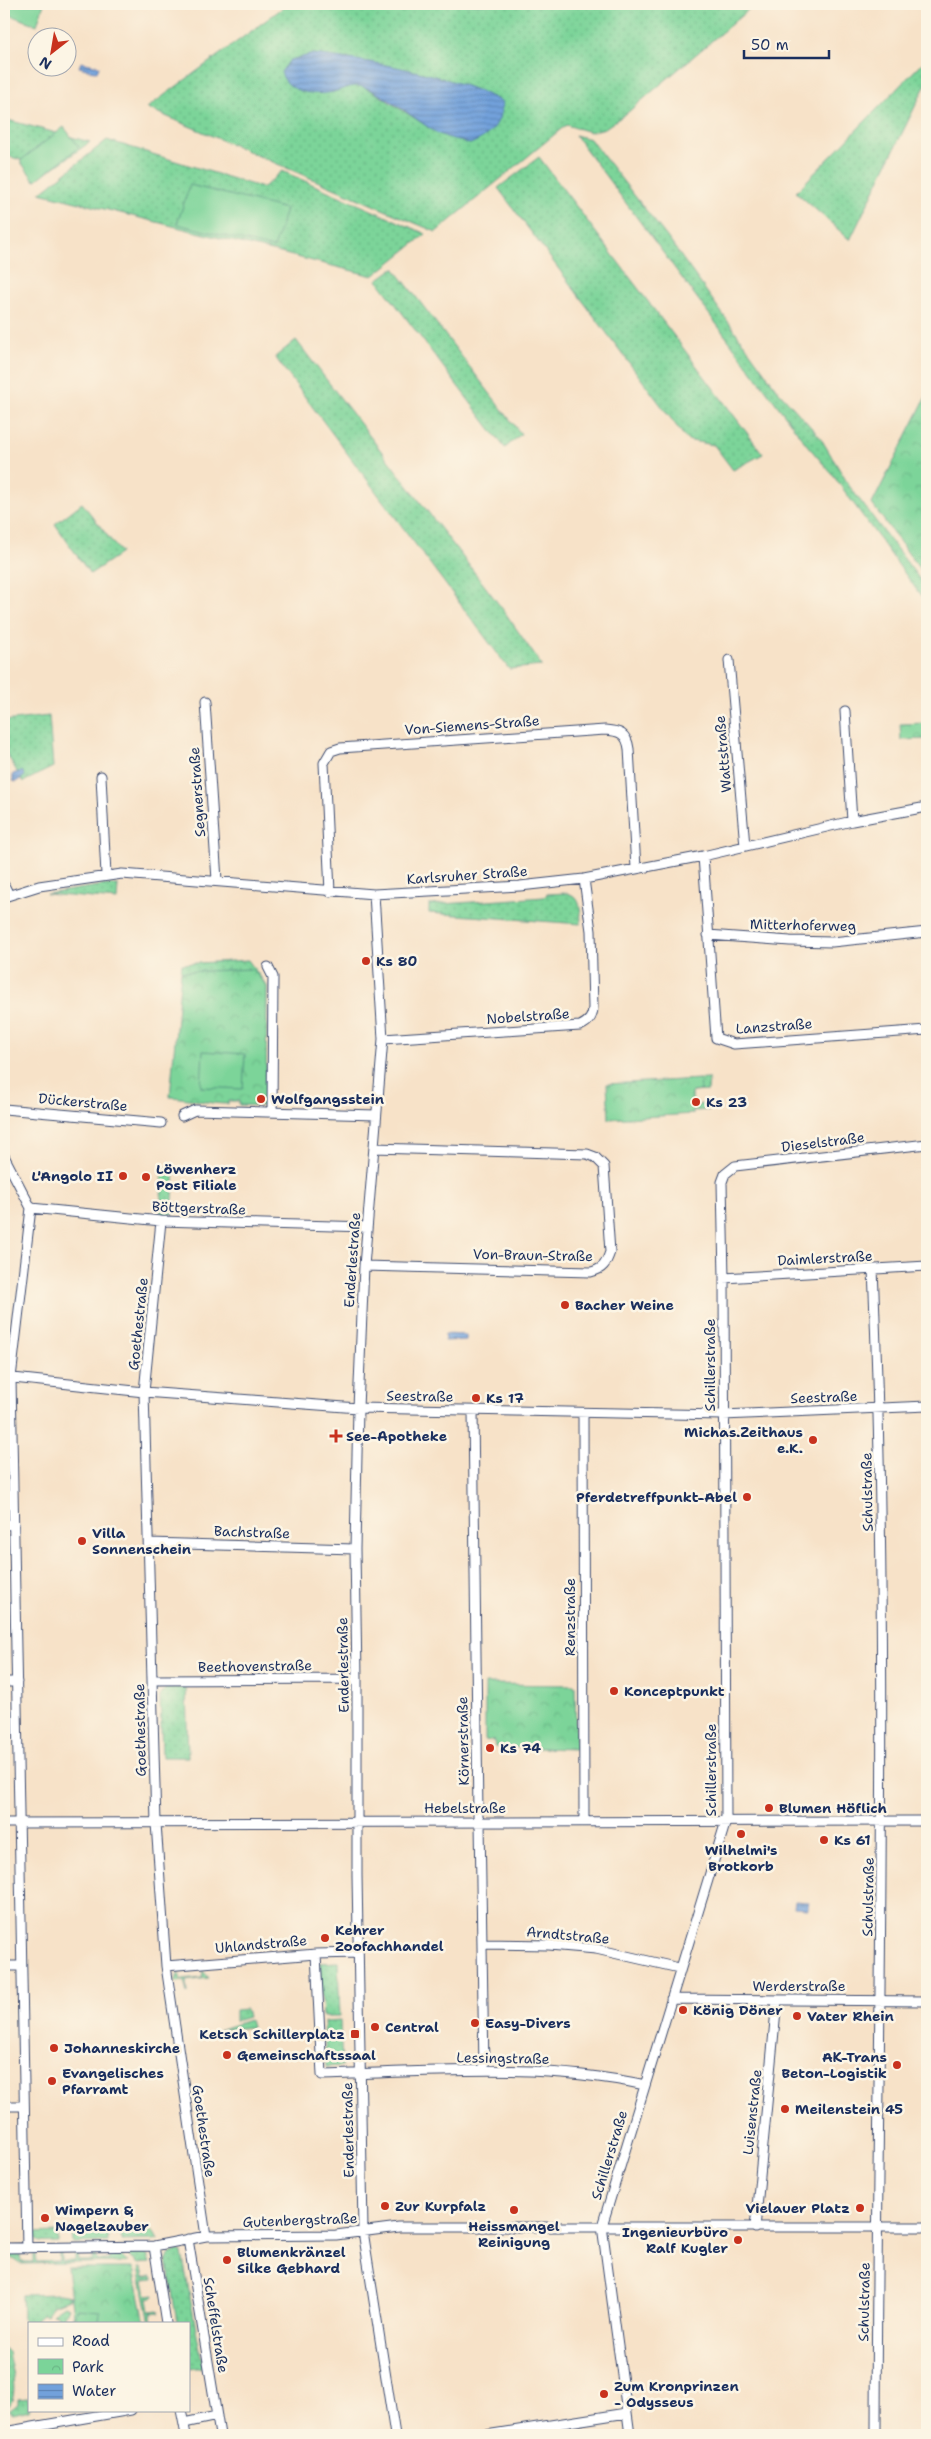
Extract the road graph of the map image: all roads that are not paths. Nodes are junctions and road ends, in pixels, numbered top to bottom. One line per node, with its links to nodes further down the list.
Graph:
1 (729, 660): 7 (street, Wattstraße)
2 (205, 702): 12 (street, Segnerstraße)
3 (845, 711): 6 (street)
4 (101, 776): 10 (street)
5 (927, 807): 6 (street, Karlsruher Straße)
6 (852, 821): 7 (street, Karlsruher Straße)
7 (745, 846): 8 (street, Karlsruher Straße)
8 (703, 856): 9 (street, Karlsruher Straße); 18 (street, Lanzstraße)
9 (636, 868): 11 (street, Karlsruher Straße); 14 (street, Von-Siemens-Straße)
10 (106, 875): 12 (street, Karlsruher Straße); 16 (street, Karlsruher Straße)
11 (584, 879): 15 (street, Karlsruher Straße); 21 (street, Nobelstraße)
12 (217, 880): 14 (street, Karlsruher Straße)
13 (4, 885): 16 (street)
14 (330, 892): 15 (street, Karlsruher Straße)
15 (374, 894): 21 (street, Enderlestraße)
16 (6, 896)
17 (927, 932): 18 (street, Mitterhoferweg)
18 (708, 935): 20 (street, Lanzstraße)
19 (268, 967): 23 (street)
20 (927, 1030)
21 (384, 1039): 24 (street, Enderlestraße)
22 (4, 1110): 26 (street, Dückerstraße)
23 (272, 1111): 24 (street); 25 (street)
24 (376, 1115): 28 (street, Enderlestraße)
25 (182, 1116)
26 (161, 1122)
27 (927, 1144): 30 (street, Dieselstraße)
28 (374, 1148): 33 (street, Enderlestraße); 34 (street, Von-Braun-Straße)
29 (4, 1156): 31 (street)
30 (725, 1174): 37 (street, Schillerstraße)
31 (31, 1208): 32 (street, Böttgerstraße); 38 (street)
32 (161, 1221): 33 (street, Böttgerstraße); 39 (street, Goethestraße)
33 (367, 1227): 34 (street, Enderlestraße)
34 (364, 1266): 41 (street, Enderlestraße)
35 (927, 1266): 36 (street, Daimlerstraße)
36 (873, 1269): 37 (street, Daimlerstraße); 42 (street, Schulstraße)
37 (724, 1278): 45 (street, Schillerstraße)
38 (7, 1377): 39 (street, Seestraße); 46 (street)
39 (144, 1392): 41 (street, Seestraße); 48 (street, Goethestraße)
40 (927, 1406): 42 (street, Seestraße)
41 (358, 1408): 43 (street, Seestraße); 49 (street, Enderlestraße)
42 (879, 1408): 45 (street, Seestraße); 57 (street, Schulstraße)
43 (473, 1411): 44 (street, Seestraße); 59 (street, Körnerstraße)
44 (583, 1413): 45 (street, Seestraße); 55 (street, Renzstraße)
45 (723, 1415): 56 (street, Schillerstraße)
46 (14, 1524): 47 (street); 53 (street)
47 (4, 1525)
48 (149, 1542): 49 (street, Bachstraße); 51 (street, Goethestraße)
49 (355, 1549): 50 (street, Enderlestraße)
50 (357, 1679): 51 (street, Beethovenstraße); 54 (street, Enderlestraße)
51 (153, 1680): 62 (street, Goethestraße)
52 (4, 1682): 53 (street)
53 (17, 1682): 61 (street)
54 (357, 1821): 59 (street, Hebelstraße); 62 (street, Hebelstraße); 64 (street, Enderlestraße)
55 (584, 1821): 56 (street, Hebelstraße); 59 (street, Hebelstraße)
56 (726, 1821): 57 (street, Hebelstraße); 69 (street, Schillerstraße)
57 (883, 1821): 58 (street, Hebelstraße); 72 (street, Schulstraße)
58 (927, 1821)
59 (480, 1822): 63 (street, Körnerstraße)
60 (4, 1823): 61 (street, Hebelstraße)
61 (20, 1823): 62 (street, Hebelstraße); 67 (street)
62 (156, 1823): 68 (street, Goethestraße)
63 (482, 1944): 69 (street, Arndtstraße); 74 (street, Körnerstraße)
64 (358, 1953): 65 (street, Uhlandstraße); 75 (street, Enderlestraße)
65 (316, 1954): 68 (street, Uhlandstraße); 75 (street, Lessingstraße)
66 (4, 1966): 67 (street)
67 (21, 1966): 78 (street)
68 (166, 1966): 84 (street, Goethestraße)
69 (680, 1968): 70 (street, Schillerstraße)
70 (671, 1999): 71 (street, Werderstraße); 76 (street, Schillerstraße)
71 (778, 2000): 72 (street, Werderstraße); 82 (street, Luisenstraße)
72 (880, 2000): 73 (street, Werderstraße); 80 (street, Schulstraße)
73 (927, 2000)
74 (484, 2069): 75 (street, Lessingstraße); 76 (street, Lessingstraße)
75 (361, 2074): 83 (street, Enderlestraße)
76 (644, 2084): 79 (street, Schillerstraße)
77 (4, 2106): 78 (street)
78 (23, 2106): 88 (street)
79 (602, 2226): 82 (street, Gutenbergstraße); 83 (street, Gutenbergstraße); 92 (street, Schillerstraße)
80 (879, 2226): 81 (street, Gutenbergstraße); 82 (street, Gutenbergstraße); 101 (street, Schulstraße)
81 (927, 2227)
82 (755, 2228)
83 (363, 2231): 84 (street, Gutenbergstraße); 98 (street, Enderlestraße)
84 (206, 2236): 85 (street, Gutenbergstraße)
85 (188, 2239): 86 (street, Gutenbergstraße); 93 (street, Scheffelstraße)
86 (154, 2246): 88 (street, Gutenbergstraße); 89 (street)
87 (4, 2248): 88 (street, Gutenbergstraße)
88 (27, 2248)
89 (166, 2322)
90 (119, 2412): 95 (street)
91 (181, 2412): 94 (street)
92 (627, 2412): 99 (street); 100 (street, Schillerstraße)
93 (217, 2416): 94 (street); 97 (street, Scheffelstraße)
94 (184, 2423): 96 (street)
95 (4, 2432)
96 (186, 2435)
97 (220, 2435)
98 (395, 2435)
99 (486, 2435)
100 (630, 2435)
101 (876, 2435)

